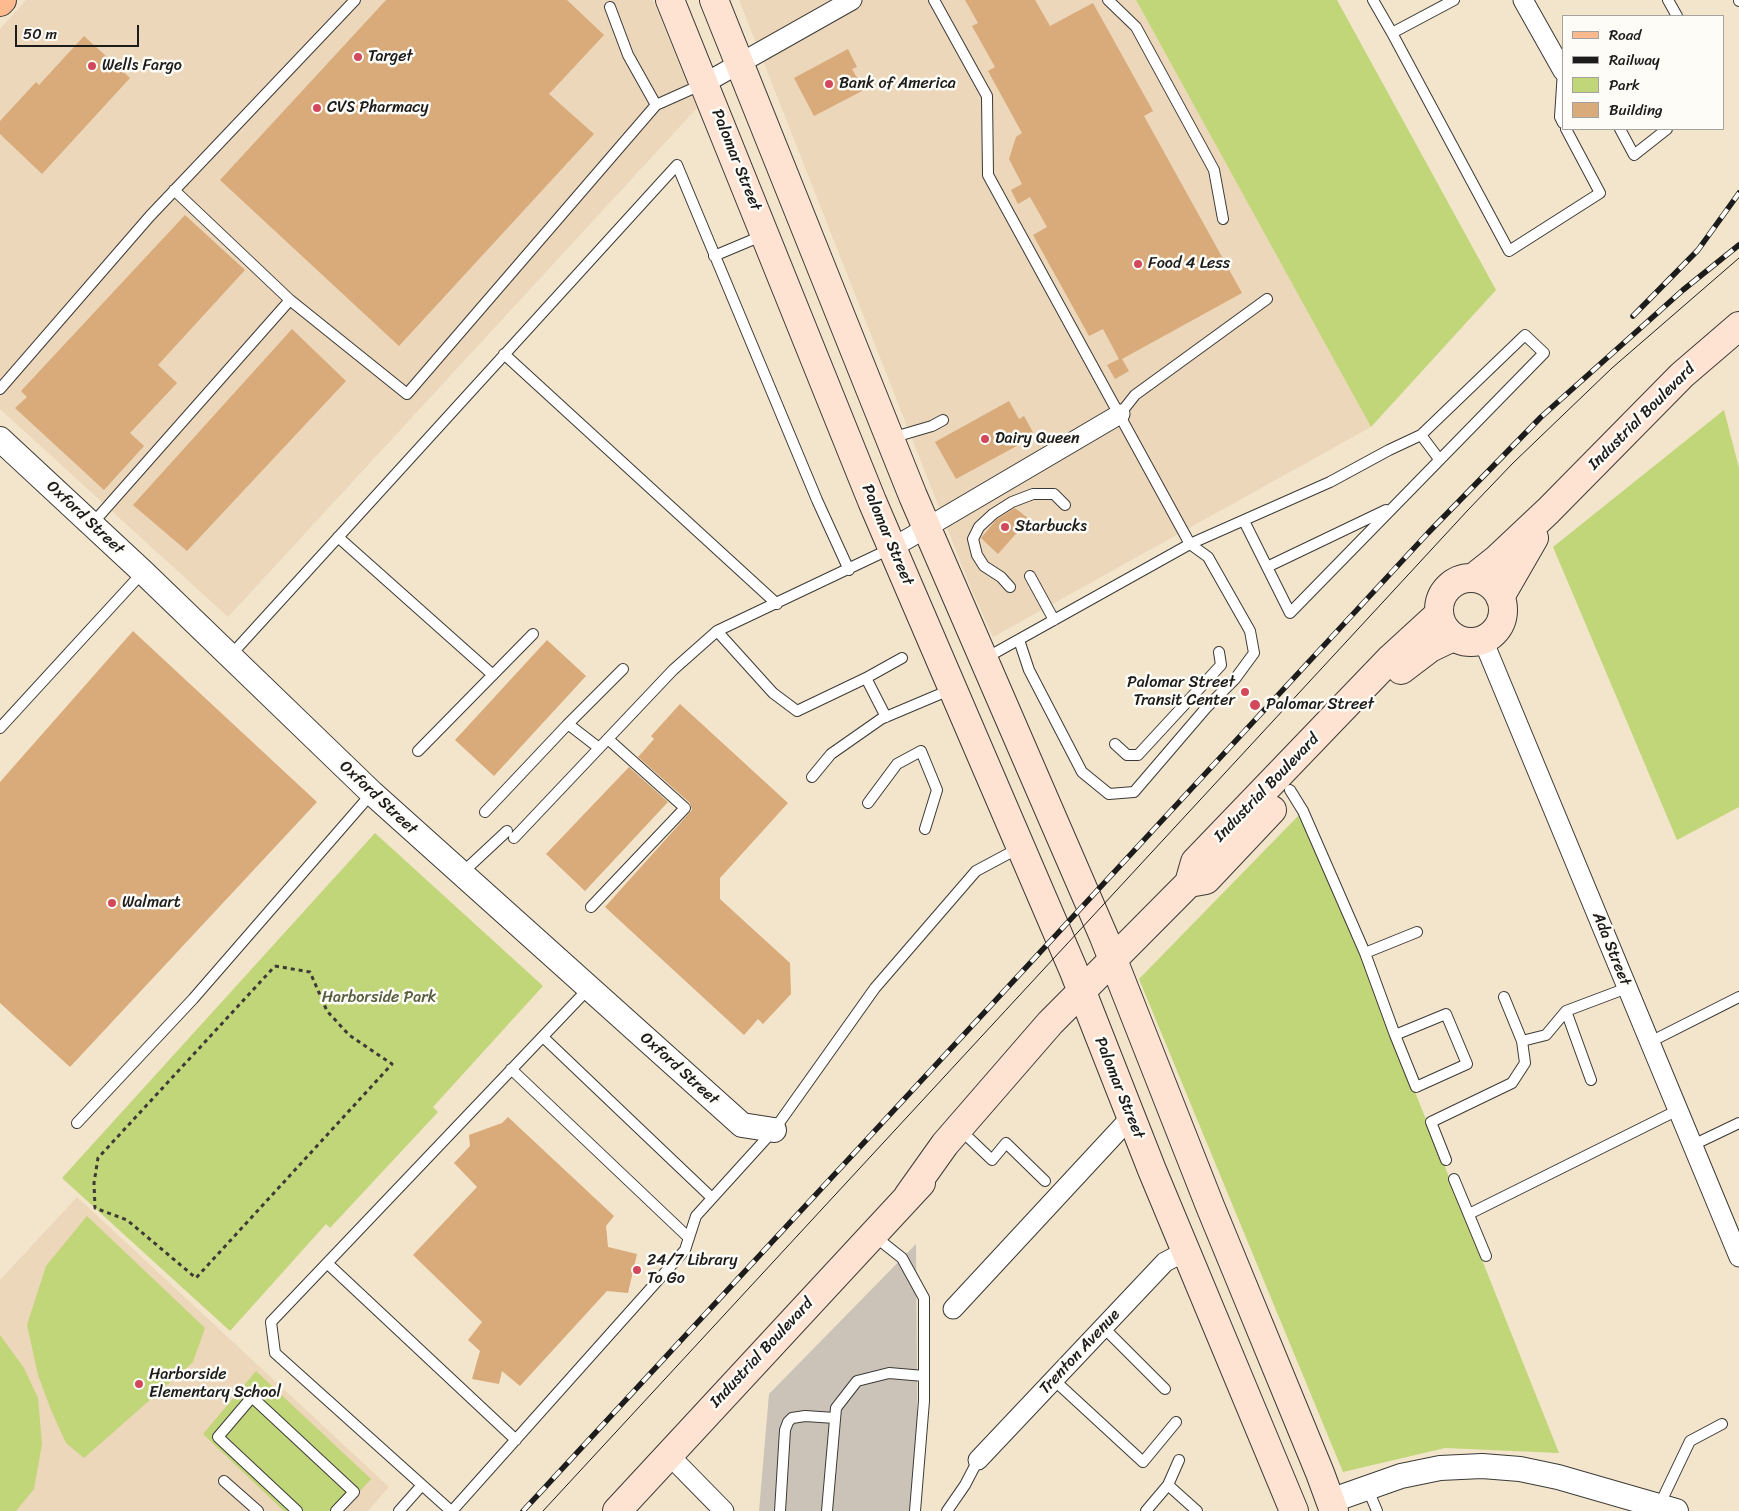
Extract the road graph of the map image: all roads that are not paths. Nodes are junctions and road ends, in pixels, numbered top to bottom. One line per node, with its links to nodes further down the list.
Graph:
1 (355, 0): 23 (lane)
2 (670, 0): 16 (main road, Palomar Street)
3 (714, 0): 14 (main road)
4 (852, 0): 14 (street)
5 (934, 0): 32 (lane)
6 (1108, 0): 24 (lane)
7 (1373, 0): 13 (lane)
8 (1454, 0): 13 (lane)
9 (1523, 0): 15 (street)
10 (1668, 0): 12 (lane)
11 (610, 7): 18 (lane)
12 (1676, 15)
13 (1392, 33): 20 (lane)
14 (739, 64): 16 (street); 36 (main road)
15 (1562, 69)
16 (705, 83): 18 (lane); 25 (main road, Palomar Street)
17 (1562, 86): 19 (lane)
18 (656, 105): 28 (lane)
19 (1562, 121)
20 (1567, 130)
21 (1621, 130): 22 (lane)
22 (1666, 130)
23 (174, 190): 28 (lane); 31 (lane)
24 (1223, 219)
25 (766, 234): 26 (lane); 46 (main road, Palomar Street)
26 (714, 256): 30 (lane); 48 (lane)
27 (1267, 299): 32 (lane)
28 (290, 300): 42 (lane)
29 (1739, 326): 40 (main road, Industrial Boulevard)
30 (504, 354): 44 (lane); 54 (lane)
31 (0, 389)
32 (1120, 414): 43 (street); 45 (lane)
33 (943, 420): 36 (lane)
34 (1421, 435): 37 (lane); 37 (lane); 41 (lane)
35 (0, 439): 42 (street, Oxford Street)
36 (890, 439): 43 (main road)
37 (1439, 459): 39 (lane)
38 (1065, 505): 52 (lane)
39 (1393, 506): 47 (lane); 47 (lane)
40 (1548, 511): 51 (main road, Industrial Boulevard); 53 (main road, Industrial Boulevard)
41 (1244, 521): 45 (lane); 47 (lane)
42 (92, 524): 49 (street, Oxford Street)
43 (927, 527): 46 (street); 64 (main road)
44 (338, 537): 62 (lane); 66 (lane)
45 (1190, 544): 55 (lane); 59 (lane)
46 (892, 548): 48 (lane); 68 (main road, Palomar Street)
47 (1267, 567)
48 (848, 570): 54 (lane)
49 (143, 572): 62 (street, Oxford Street); 71 (lane)
50 (1030, 576): 55 (lane)
51 (1473, 578): 53 (main road); 56 (main road, Industrial Boulevard)
52 (1010, 587)
53 (1500, 597): 60 (main road, Industrial Boulevard)
54 (777, 604): 57 (lane)
55 (1054, 620): 59 (lane)
56 (1446, 625): 60 (main road); 77 (main road, Industrial Boulevard); 84 (main road, Industrial Boulevard)
57 (717, 630): 67 (lane); 72 (lane)
58 (533, 634): 66 (lane)
59 (1018, 640): 64 (lane)
60 (1484, 640): 90 (street, Ada Street)
61 (1219, 652): 73 (lane)
62 (230, 656): 78 (street, Oxford Street)
63 (902, 658): 67 (lane)
64 (984, 660): 88 (main road)
65 (624, 669): 70 (lane)
66 (493, 675): 75 (lane)
67 (866, 678): 69 (lane)
68 (953, 689): 69 (lane); 82 (main road, Palomar Street)
69 (886, 717): 76 (lane)
70 (568, 724): 74 (lane); 80 (lane)
71 (0, 728)
72 (608, 739): 74 (lane); 85 (lane)
73 (1115, 744)
74 (598, 748): 83 (lane)
75 (418, 751)
76 (812, 778)
77 (1290, 790): 84 (main road, Industrial Boulevard); 87 (lane)
78 (372, 793): 83 (street, Oxford Street); 103 (lane)
79 (868, 803): 81 (lane)
80 (485, 812)
81 (925, 829)
82 (1020, 848): 93 (main road, Palomar Street); 105 (lane)
83 (461, 873): 89 (street, Oxford Street)
84 (1190, 883): 88 (main road, Industrial Boulevard)
85 (591, 907)
86 (1417, 932): 87 (lane)
87 (1365, 953): 95 (lane)
88 (1113, 962): 93 (main road, Industrial Boulevard); 137 (main road)
89 (589, 988): 96 (lane); 105 (street, Oxford Street)
90 (1627, 988): 94 (lane); 98 (street, Ada Street)
91 (1504, 997): 97 (lane)
92 (1739, 997): 98 (lane)
93 (1085, 998): 102 (main road, Palomar Street); 106 (main road, Industrial Boulevard); 111 (main road, Industrial Boulevard)
94 (1566, 1011): 97 (lane); 100 (lane)
95 (1395, 1035): 95 (lane)
96 (543, 1037): 99 (lane); 112 (lane)
97 (1522, 1041): 108 (lane)
98 (1650, 1042): 101 (street, Ada Street)
99 (511, 1070): 115 (lane); 119 (lane)
100 (1591, 1080)
101 (1678, 1110): 107 (street, Ada Street); 113 (lane)
102 (1131, 1116): 116 (main road, Palomar Street); 120 (street)
103 (77, 1123)
104 (1739, 1123): 107 (lane)
105 (774, 1130): 112 (lane)
106 (970, 1139): 110 (lane); 111 (main road, Industrial Boulevard)
107 (1693, 1145): 118 (street, Ada Street)
108 (1446, 1160)
109 (1454, 1179): 113 (lane)
110 (1045, 1181)
111 (908, 1196): 114 (main road, Industrial Boulevard)
112 (712, 1198): 115 (lane)
113 (1469, 1214): 117 (lane)
114 (872, 1235): 122 (lane); 130 (main road, Industrial Boulevard)
115 (689, 1238): 129 (lane)
116 (1186, 1251): 121 (street, Trenton Avenue); 125 (main road, Palomar Street)
117 (1486, 1256)
118 (1739, 1258)
119 (327, 1263): 129 (lane); 135 (lane)
120 (953, 1309)
121 (1103, 1327): 123 (street, Trenton Avenue); 124 (lane)
122 (924, 1376): 126 (lane); 148 (lane)
123 (1054, 1380): 127 (lane); 131 (street, Trenton Avenue)
124 (1165, 1389)
125 (1250, 1406): 137 (main road); 152 (main road, Palomar Street)
126 (835, 1418): 146 (lane); 147 (lane)
127 (1176, 1422)
128 (1722, 1424): 138 (lane)
129 (516, 1440): 143 (lane)
130 (668, 1454): 144 (main road, Industrial Boulevard); 145 (street)
131 (978, 1460): 149 (lane)
132 (1179, 1460): 134 (lane)
133 (224, 1481): 139 (lane)
134 (1168, 1485): 150 (lane); 151 (lane)
135 (422, 1486): 142 (lane); 143 (lane)
136 (1367, 1486): 137 (street); 138 (street); 153 (lane)
137 (1332, 1506)
138 (1667, 1509)
139 (258, 1511)
140 (297, 1511): 141 (lane)
141 (336, 1511)
142 (399, 1511)
143 (452, 1511)
144 (617, 1511)
145 (724, 1511)
146 (780, 1511)
147 (827, 1511)
148 (915, 1511)
149 (947, 1511)
150 (1146, 1511)
151 (1197, 1511)
152 (1294, 1511)
153 (1377, 1511)

